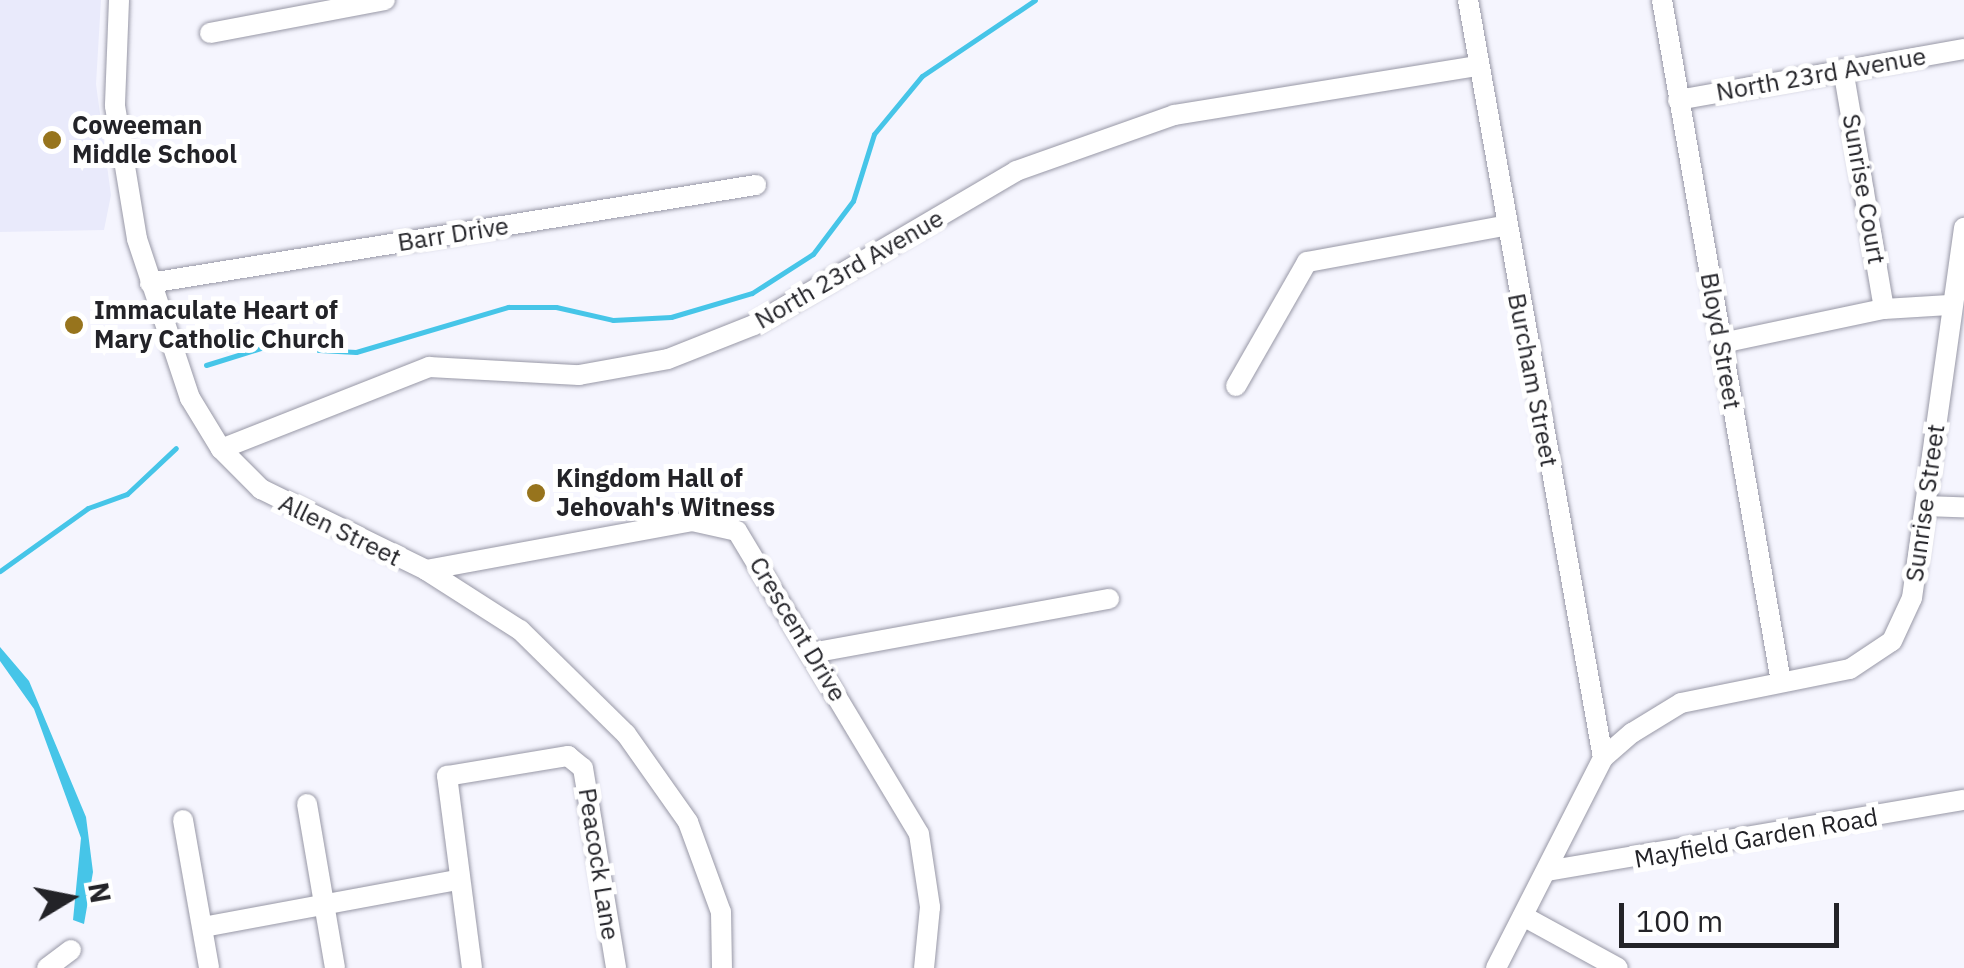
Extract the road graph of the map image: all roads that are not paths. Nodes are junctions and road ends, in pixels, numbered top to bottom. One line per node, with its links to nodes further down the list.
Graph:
1 (119, 0): 13 (street, Allen Street)
2 (385, 0): 5 (street)
3 (1468, 0): 7 (street, Burcham Street)
4 (1662, 0): 9 (street, Bloyd Street)
5 (210, 33)
6 (1964, 49): 8 (street, North 23rd Avenue)
7 (1477, 66): 11 (street, Burcham Street); 18 (street, North 23rd Avenue)
8 (1844, 70): 9 (street, North 23rd Avenue); 15 (street, Sunrise Court)
9 (1678, 100): 16 (street, Bloyd Street)
10 (756, 185): 13 (street, Barr Drive)
11 (1504, 226): 17 (street); 25 (street, Burcham Street)
12 (1964, 228): 14 (street, Sunrise Street)
13 (150, 283): 18 (street, Allen Street)
14 (1949, 305): 15 (street); 19 (street, Sunrise Street)
15 (1884, 310): 16 (street)
16 (1722, 343): 24 (street, Bloyd Street)
17 (1236, 386)
18 (221, 448): 21 (street, Allen Street)
19 (1927, 506): 20 (street); 24 (street, Sunrise Street)
20 (1964, 507)
21 (426, 570): 23 (street, Crescent Drive); 35 (street, Allen Street)
22 (1109, 599): 23 (street)
23 (811, 653): 41 (street, Crescent Drive)
24 (1781, 682): 25 (street, Sunrise Street)
25 (1603, 758): 29 (street, Sunrise Street)
26 (1964, 800): 29 (street, Mayfield Garden Road)
27 (307, 804): 31 (street)
28 (182, 820): 33 (street)
29 (1548, 871): 32 (street, Sunrise Street)
30 (456, 880): 31 (street); 39 (street, Peacock Lane); 40 (street, Peacock Lane)
31 (322, 903): 33 (street); 38 (street)
32 (1523, 916): 42 (street, Sunrise Street); 43 (street)
33 (203, 927): 37 (street)
34 (71, 950): 36 (street)
35 (717, 967)
36 (47, 968)
37 (209, 968)
38 (335, 968)
39 (472, 968)
40 (616, 968)
41 (924, 968)
42 (1496, 968)
43 (1618, 968)

